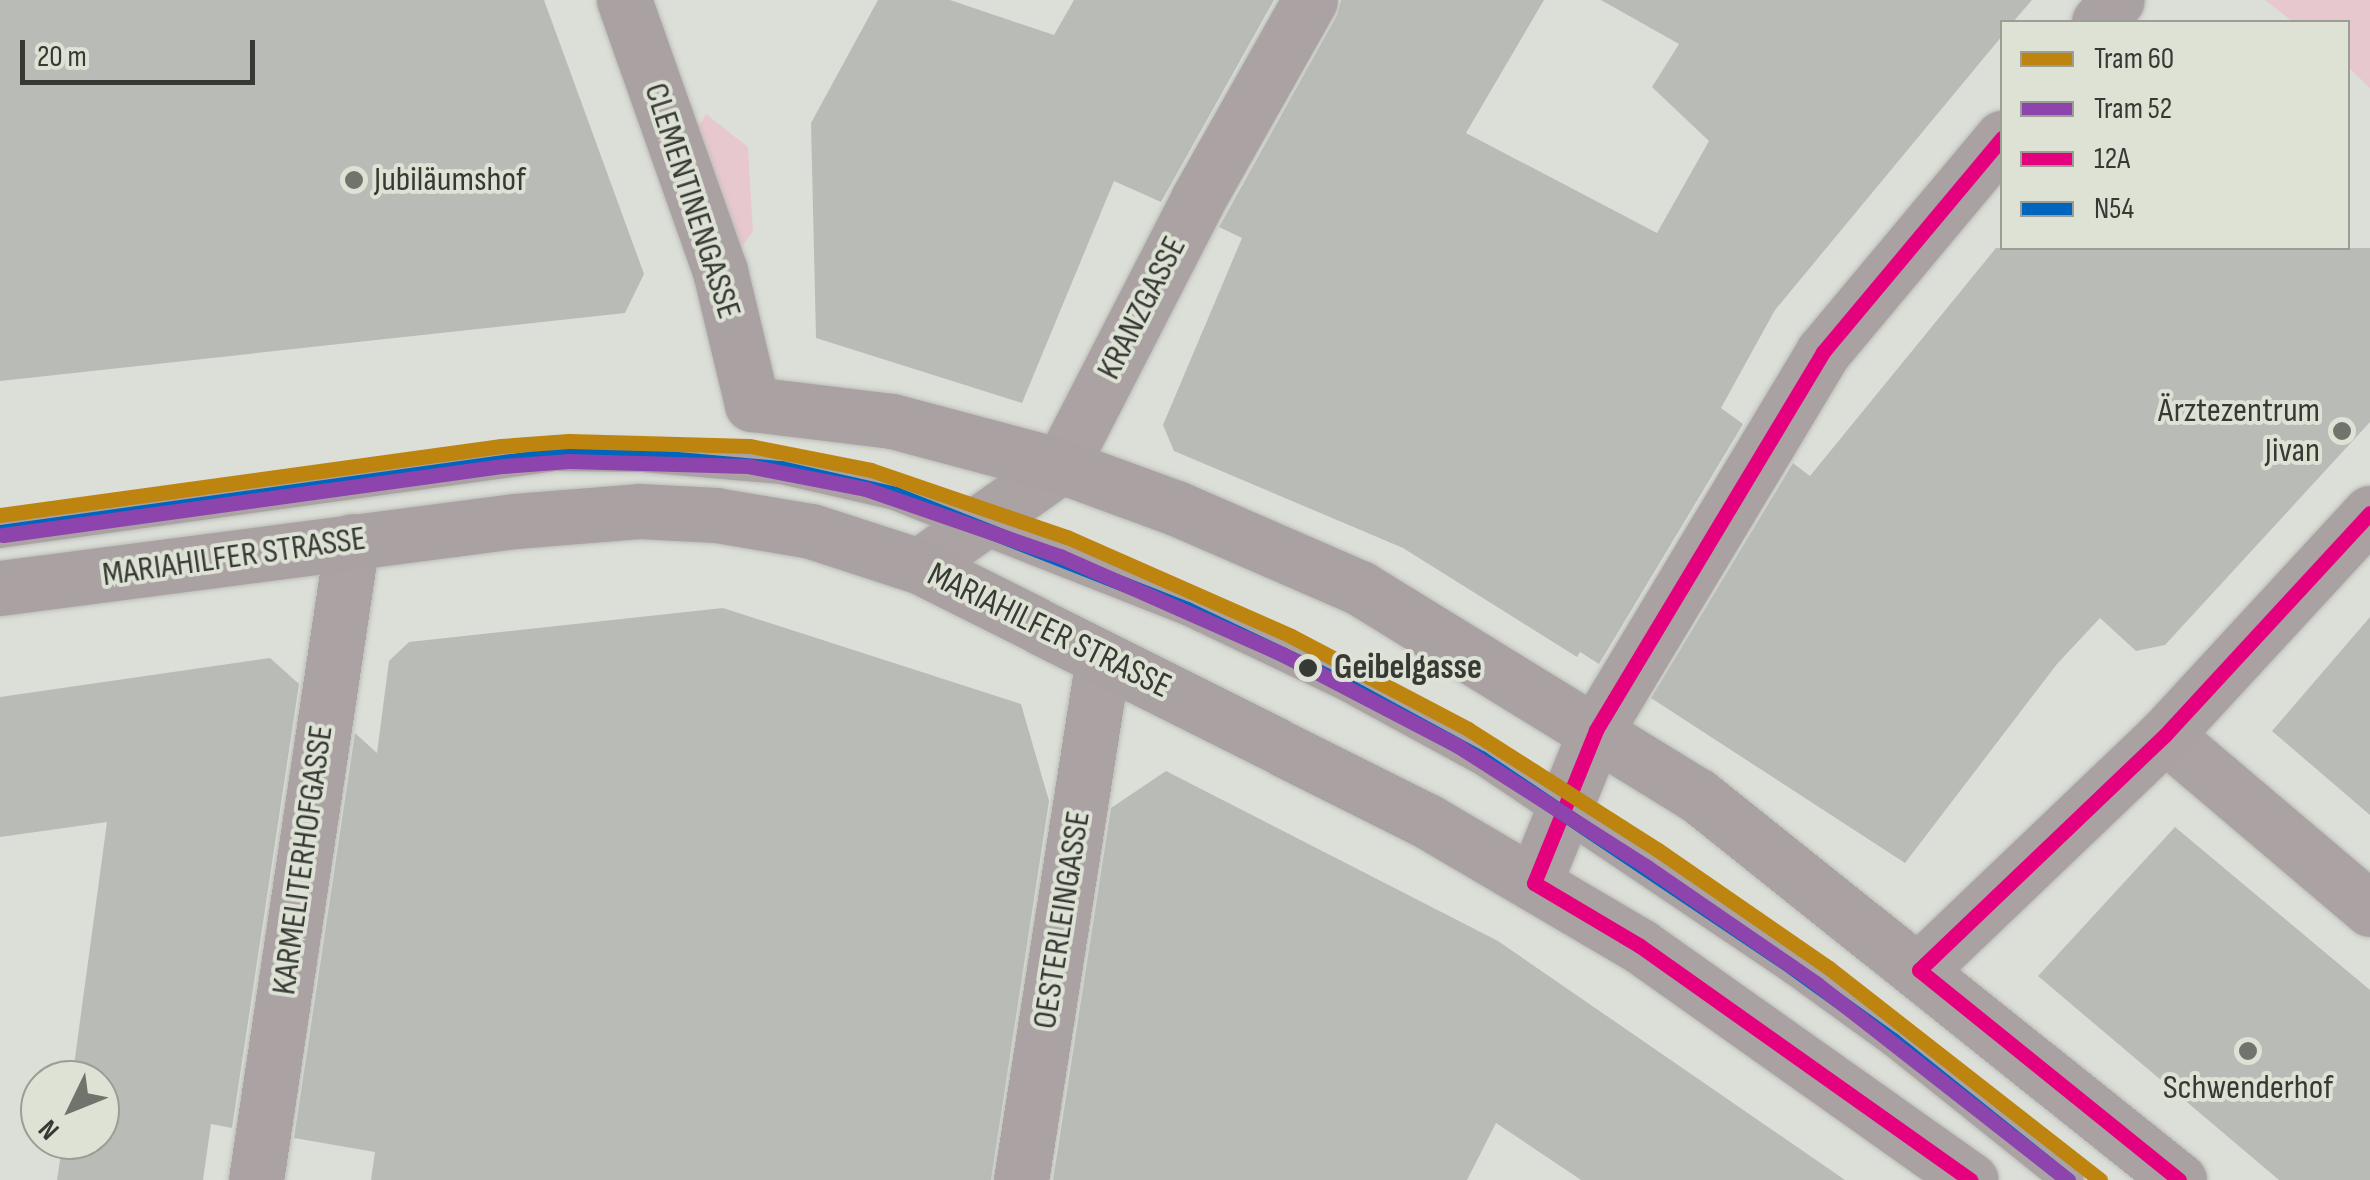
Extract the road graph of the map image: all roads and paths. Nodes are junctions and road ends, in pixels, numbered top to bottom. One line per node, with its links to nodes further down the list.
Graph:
1 (624, 0): 6 (street, CLEMENTINENGASSE)
2 (1310, 0): 6 (street, KRANZGASSE)
3 (2118, 0): 4 (street)
4 (2101, 20)
5 (2000, 140): 14 (street)
6 (1061, 466): 8 (street, KRANZGASSE); 14 (street)
7 (2370, 513): 15 (street)
8 (978, 524): 9 (lane); 11 (street, KRANZGASSE); 16 (lane)
9 (0, 532)
10 (352, 541): 11 (street, MARIAHILFER STRASSE); 12 (street, MARIAHILFER STRASSE); 21 (street, KARMELITERHOFGASSE)
11 (919, 566): 13 (street, MARIAHILFER STRASSE)
12 (0, 588)
13 (1103, 659): 17 (street, MARIAHILFER STRASSE); 22 (street, OESTERLEINGASSE)
14 (1596, 730): 16 (street); 19 (street)
15 (2164, 736): 18 (street); 19 (street)
16 (1564, 810): 17 (street); 23 (lane)
17 (1534, 883): 20 (street, MARIAHILFER STRASSE)
18 (2370, 909)
19 (1919, 970): 24 (street)
20 (1959, 1176)
21 (256, 1180)
22 (1022, 1180)
23 (2068, 1180)
24 (2179, 1180)

